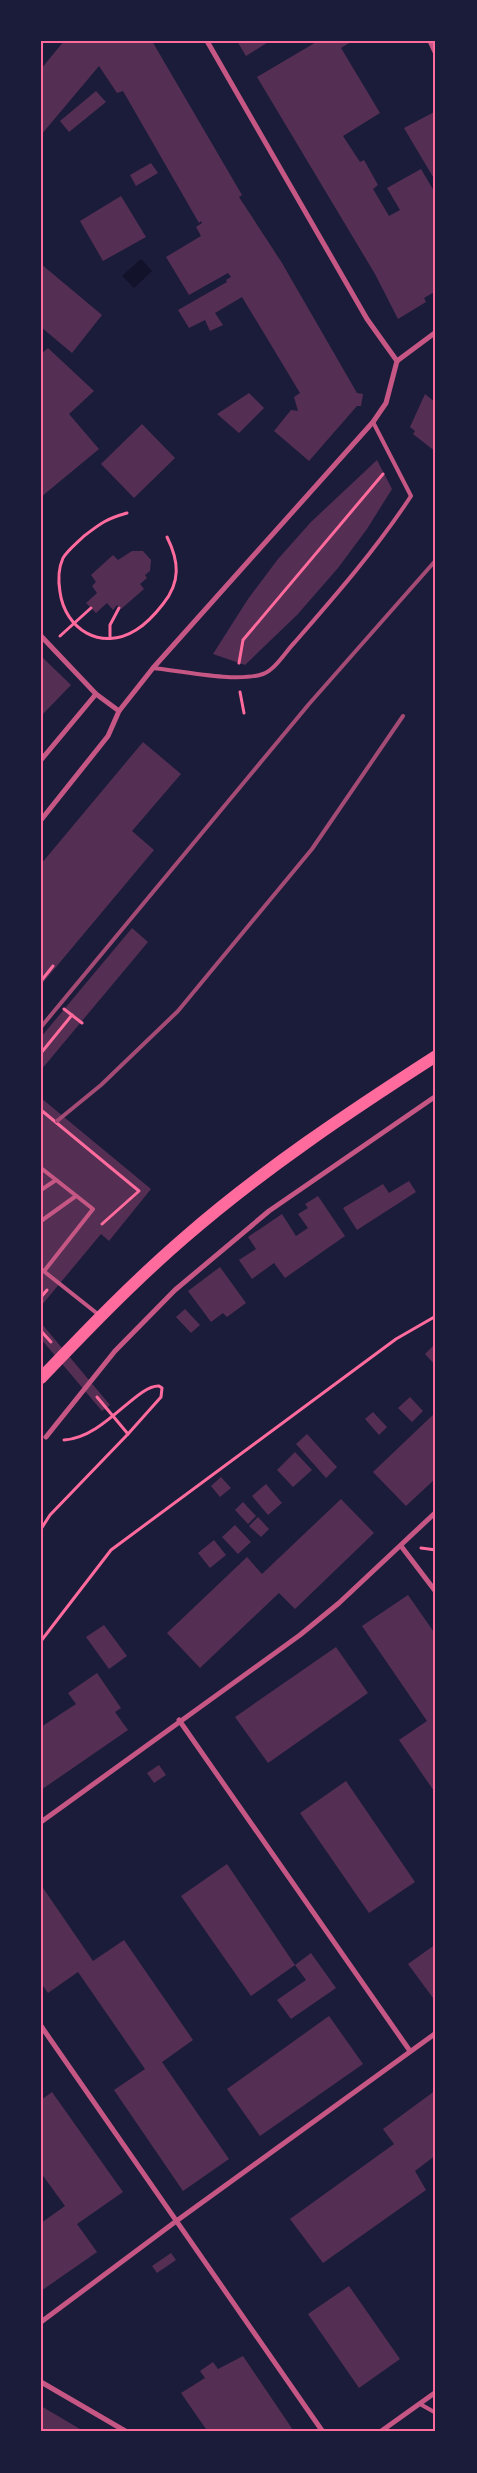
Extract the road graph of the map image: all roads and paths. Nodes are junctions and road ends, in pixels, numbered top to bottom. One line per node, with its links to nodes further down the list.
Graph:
1 (207, 41): 5 (street)
2 (430, 41): 3 (street)
3 (436, 54)
4 (436, 332): 5 (street)
5 (397, 361): 6 (street)
6 (373, 422): 17 (street); 17 (lane)
7 (380, 478): 15 (path)
8 (127, 513): 12 (path)
9 (167, 537): 14 (path)
10 (91, 608): 12 (path)
11 (119, 608): 14 (path)
12 (74, 624): 14 (path); 16 (path)
13 (41, 636): 16 (street)
14 (110, 638)
15 (243, 640)
16 (50, 645): 18 (street)
17 (153, 668): 20 (street)
18 (96, 694): 20 (street); 22 (street)
19 (241, 697): 21 (path)
20 (119, 711): 23 (street)
21 (244, 713)
22 (41, 760)
23 (41, 820)
24 (53, 966): 25 (path)
25 (41, 981)
26 (64, 1009): 27 (path)
27 (72, 1016): 28 (path); 29 (path)
28 (82, 1023)
29 (41, 1053)
30 (436, 1056): 40 (main road)
31 (436, 1096): 43 (street)
32 (41, 1110): 38 (path)
33 (41, 1168): 34 (lane)
34 (56, 1180): 35 (lane); 36 (lane)
35 (41, 1190)
36 (76, 1196): 37 (lane); 39 (lane)
37 (41, 1221)
38 (97, 1229)
39 (43, 1269): 40 (lane)
40 (101, 1316): 42 (main road)
41 (436, 1316): 48 (path)
42 (41, 1378)
43 (46, 1437): 45 (path)
44 (436, 1512): 46 (street)
45 (41, 1529)
46 (401, 1546): 47 (street); 49 (street)
47 (436, 1592)
48 (41, 1641)
49 (179, 1720): 50 (street); 53 (street)
50 (41, 1822)
51 (41, 2026): 54 (street)
52 (436, 2033): 53 (street)
53 (410, 2051): 54 (street)
54 (175, 2222): 55 (street); 61 (street)
55 (41, 2322)
56 (41, 2382): 60 (street)
57 (436, 2392): 58 (street)
58 (420, 2404): 59 (lane); 62 (street)
59 (436, 2413)
60 (127, 2432)
61 (323, 2432)
62 (380, 2432)

